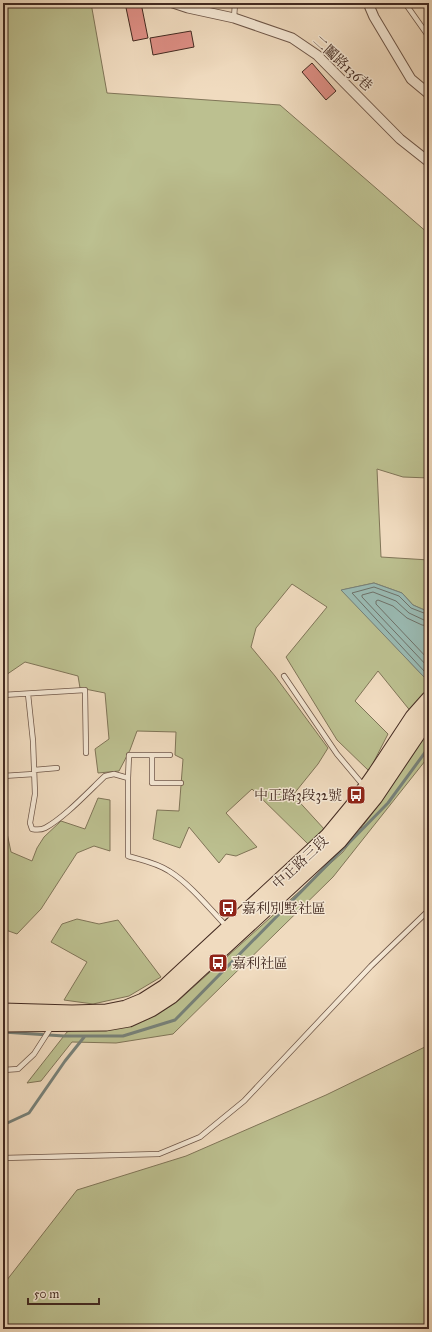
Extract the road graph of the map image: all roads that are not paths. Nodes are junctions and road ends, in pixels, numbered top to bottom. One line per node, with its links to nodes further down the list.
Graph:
1 (173, 3): 5 (street, 二鬮路136巷)
2 (234, 3): 6 (lane)
3 (368, 3): 8 (street)
4 (405, 3): 7 (lane)
5 (187, 5): 6 (street, 二鬮路136巷)
6 (234, 18): 9 (street, 二鬮路136巷)
7 (429, 37)
8 (429, 94)
9 (429, 162)
10 (284, 676): 23 (lane)
11 (3, 694): 12 (lane)
12 (28, 694): 15 (lane); 19 (lane)
13 (429, 699): 23 (main road, 中正路三段)
14 (429, 720): 27 (main road, 中正路三段)
15 (86, 753)
16 (152, 755): 17 (lane); 21 (lane); 22 (lane)
17 (170, 755)
18 (58, 768): 19 (lane)
19 (34, 772): 20 (lane); 21 (lane)
20 (3, 776)
21 (128, 778): 25 (lane)
22 (181, 783)
23 (366, 788): 25 (main road, 中正路三段)
24 (429, 910): 30 (lane)
25 (228, 928): 27 (main road, 中正路三段)
26 (3, 1011): 27 (main road, 中正路三段)
27 (55, 1018): 28 (main road, 中正路三段); 29 (lane)
28 (3, 1024)
29 (3, 1070)
30 (3, 1158)

